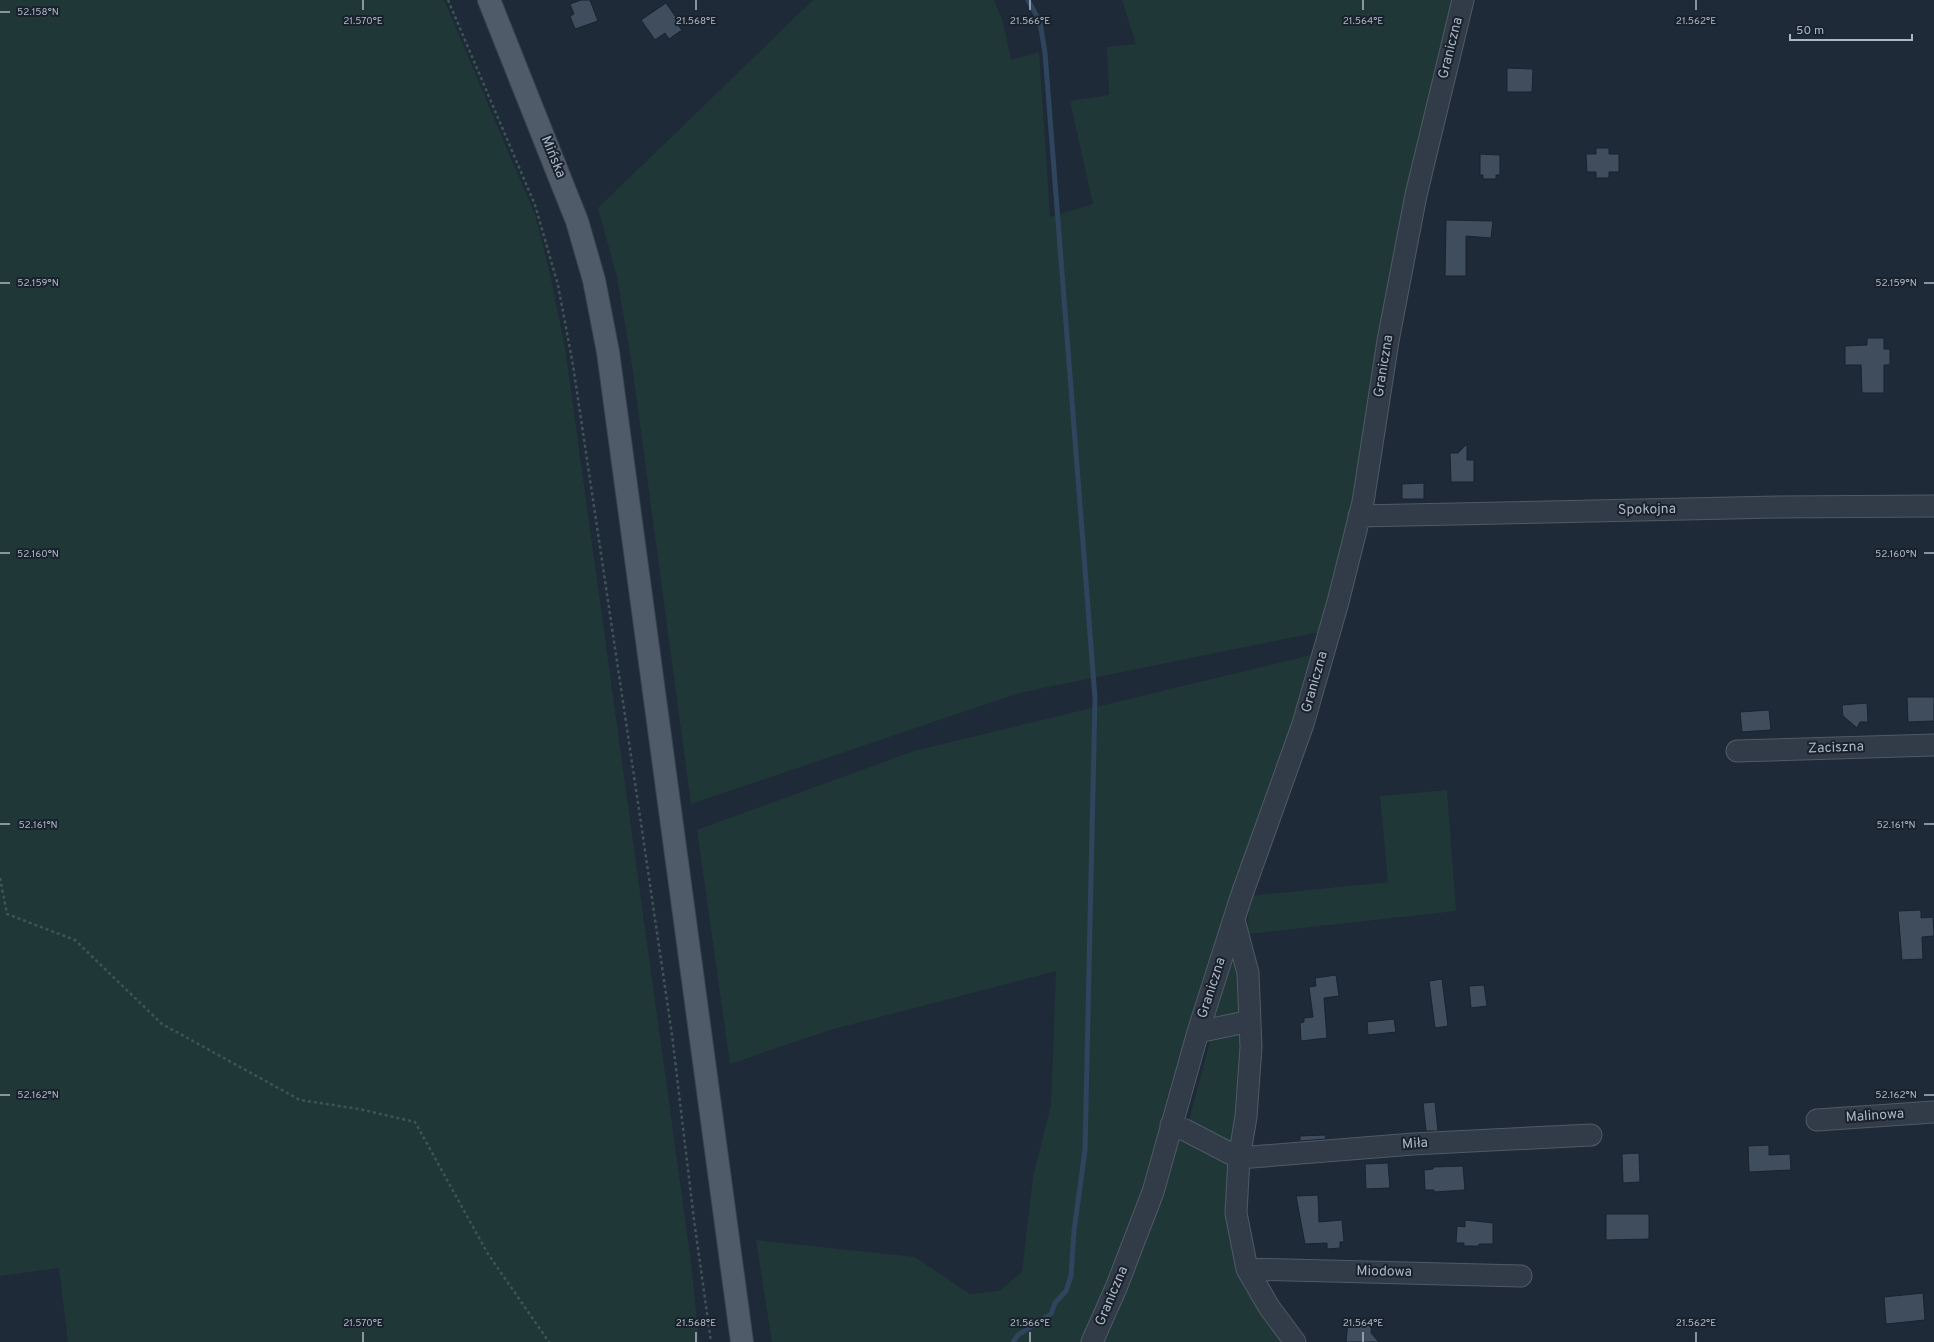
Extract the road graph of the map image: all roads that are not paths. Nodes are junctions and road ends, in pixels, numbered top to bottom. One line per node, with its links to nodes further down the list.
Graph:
1 (489, 0): 17 (main road, Mińska)
2 (1462, 0): 4 (street, Graniczna)
3 (1934, 506): 4 (street, Spokojna)
4 (1360, 516): 7 (street, Graniczna)
5 (1934, 745): 6 (street, Zaciszna)
6 (1737, 751)
7 (1234, 920): 8 (street); 9 (street, Graniczna)
8 (1250, 1020): 9 (street); 14 (street)
9 (1198, 1032): 12 (street, Graniczna)
10 (1934, 1112): 11 (street, Malinowa)
11 (1817, 1120)
12 (1171, 1125): 14 (street); 18 (street, Graniczna)
13 (1591, 1134): 14 (street, Miła)
14 (1239, 1158): 15 (street)
15 (1247, 1269): 16 (street, Miodowa); 19 (street)
16 (1520, 1276)
17 (742, 1342)
18 (1092, 1342)
19 (1295, 1342)

